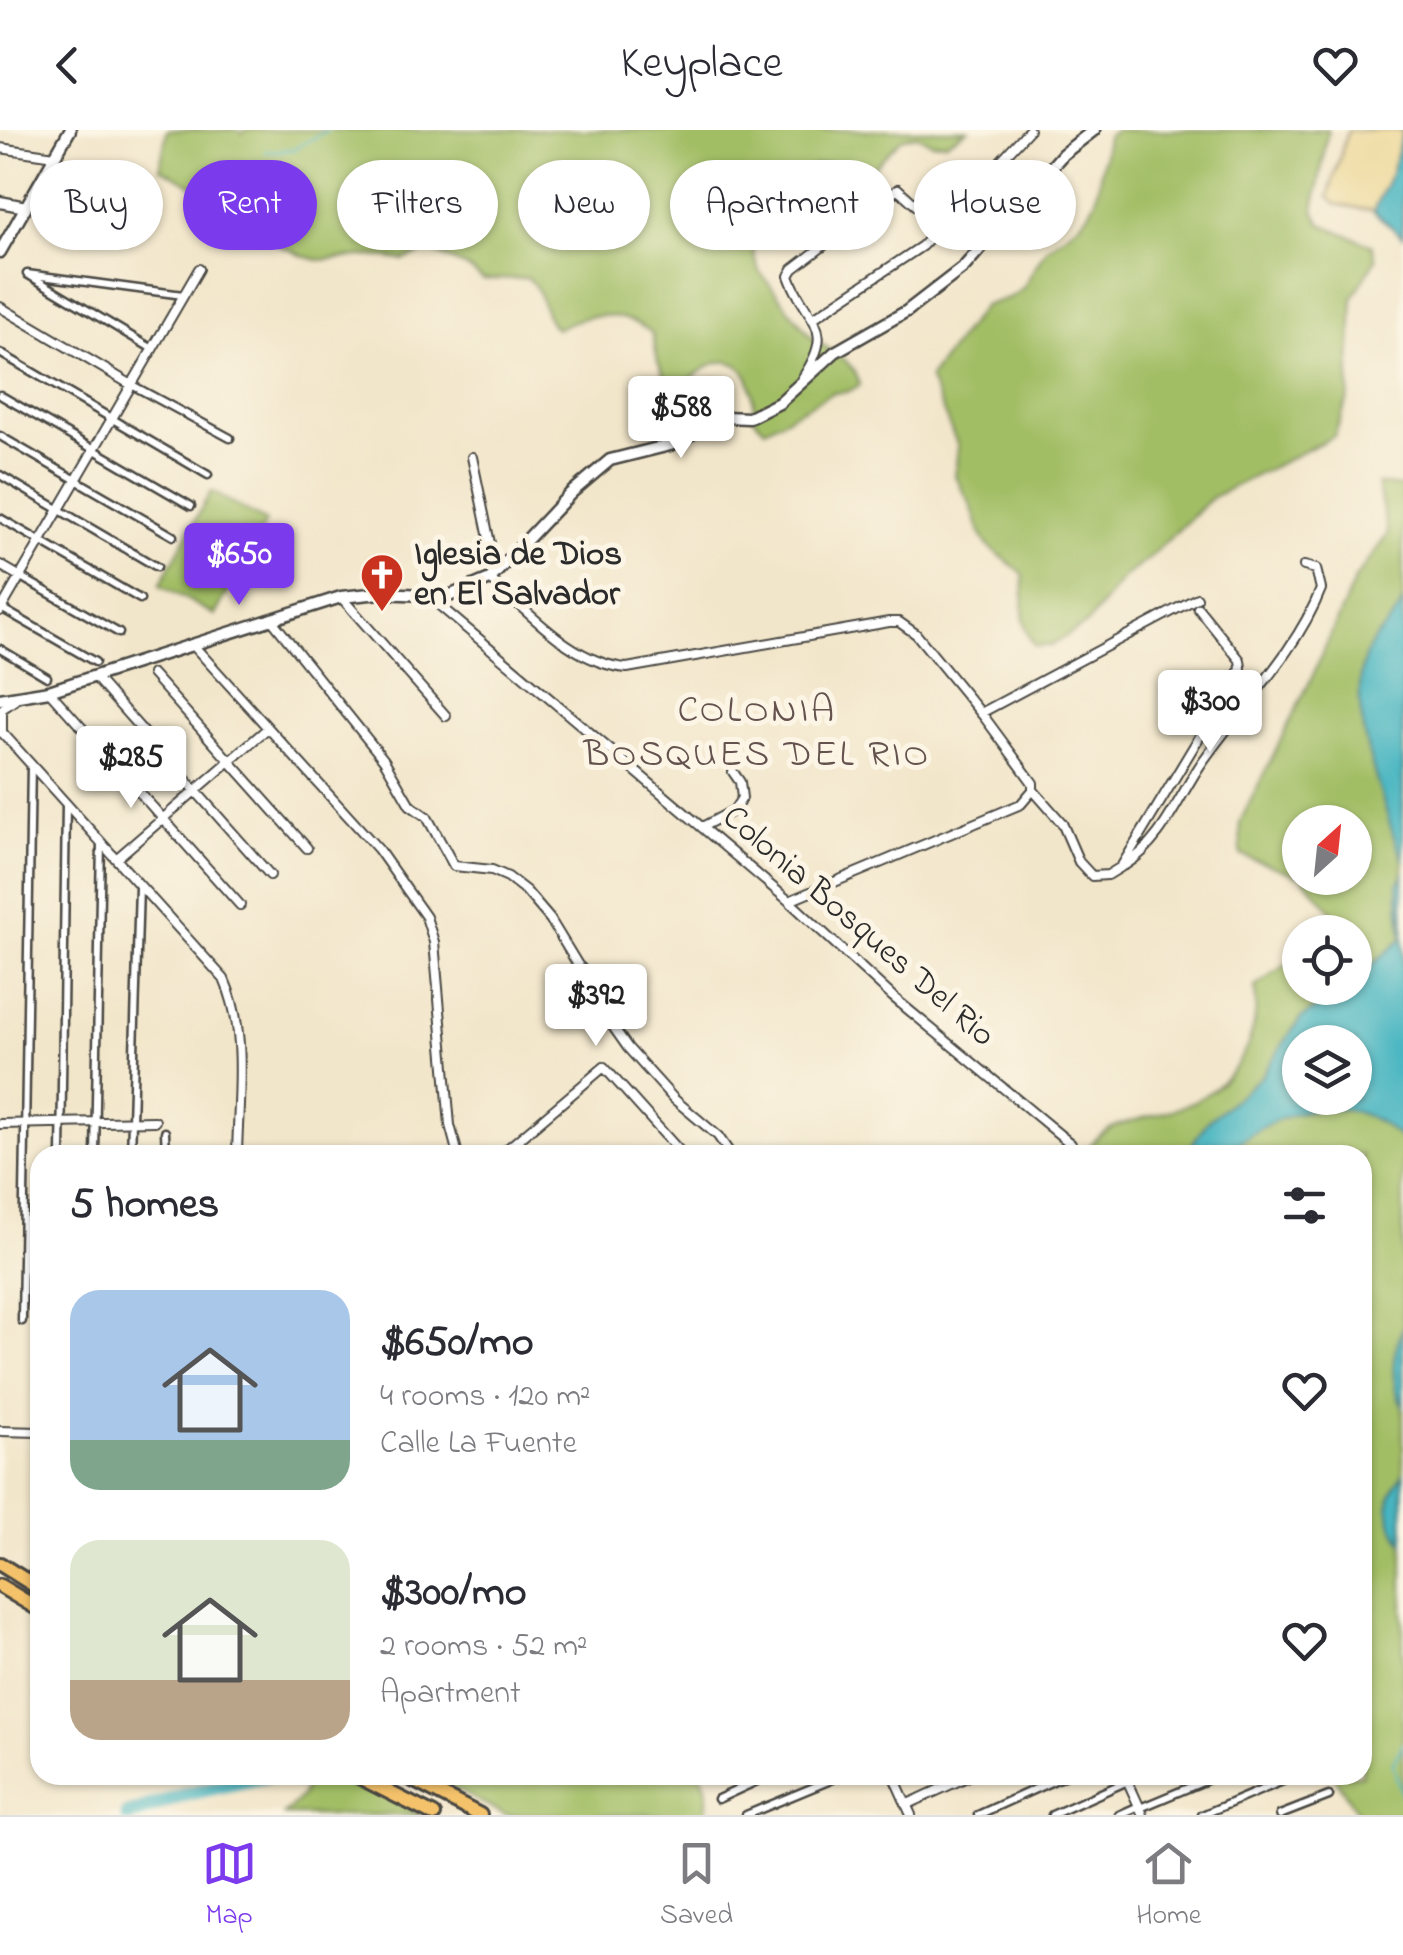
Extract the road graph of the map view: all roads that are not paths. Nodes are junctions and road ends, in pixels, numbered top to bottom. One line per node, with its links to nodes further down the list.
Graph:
1 (70, 130): 5 (street)
2 (1030, 130): 6 (street)
3 (1094, 130): 19 (street)
4 (0, 148): 5 (street)
5 (55, 156): 9 (street)
6 (1003, 160)
7 (0, 202): 9 (street)
8 (914, 202): 15 (street)
9 (26, 207): 11 (street)
10 (916, 250): 15 (street)
11 (0, 252)
12 (199, 269): 13 (street)
13 (183, 295): 16 (street); 16 (street)
14 (0, 307): 18 (street)
15 (812, 319): 19 (street)
16 (151, 348): 18 (street)
17 (0, 353): 21 (street)
18 (130, 384): 21 (street); 23 (street)
19 (792, 393): 37 (street)
20 (0, 395): 24 (street)
21 (110, 418): 24 (street); 26 (street)
22 (0, 436): 28 (street)
23 (230, 438)
24 (92, 449): 28 (street); 29 (street)
25 (472, 457): 37 (street)
26 (208, 474)
27 (0, 475): 30 (street)
28 (74, 479): 30 (street); 32 (street)
29 (190, 506)
30 (58, 510): 33 (street); 36 (street)
31 (0, 518): 33 (street)
32 (173, 536)
33 (40, 541): 38 (street); 42 (street)
34 (0, 565): 38 (street)
35 (1304, 566): 71 (street)
36 (157, 567)
37 (493, 575): 39 (street); 56 (street)
38 (19, 576): 44 (street); 46 (street)
39 (427, 594): 40 (street); 67 (street, Colonia Bosques Del Rio)
40 (342, 597): 45 (street); 57 (street)
41 (1197, 598): 56 (street)
42 (140, 599)
43 (1198, 608): 71 (street)
44 (0, 609): 49 (street)
45 (271, 619): 47 (street); 92 (street)
46 (119, 633)
47 (192, 644): 51 (street); 58 (street)
48 (0, 649): 52 (street)
49 (96, 662)
50 (152, 674): 60 (street)
51 (94, 676): 53 (street); 64 (street)
52 (47, 677)
53 (49, 691): 55 (street); 66 (street)
54 (0, 699): 55 (street)
55 (16, 699): 59 (street)
56 (981, 713): 63 (street)
57 (446, 716)
58 (268, 728): 60 (street); 89 (street)
59 (1, 732): 61 (street)
60 (230, 760): 64 (street); 69 (street)
61 (31, 764): 65 (street); 80 (street)
62 (733, 772): 67 (street)
63 (1033, 790): 71 (street); 74 (street)
64 (196, 791): 66 (street); 72 (street)
65 (66, 802): 68 (street); 78 (street)
66 (163, 819): 70 (street); 75 (street)
67 (702, 827): 74 (street, Colonia Bosques Del Rio)
68 (101, 842): 70 (street); 79 (street)
69 (307, 848)
70 (116, 859): 73 (street)
71 (1121, 867)
72 (270, 875)
73 (139, 886): 76 (street); 88 (street)
74 (789, 901): 83 (street, Colonia Bosques Del Rio)
75 (240, 905)
76 (131, 1121): 77 (street); 79 (street); 86 (street)
77 (155, 1121)
78 (62, 1122): 79 (street); 80 (street); 84 (street)
79 (95, 1122): 85 (street)
80 (26, 1123): 81 (street); 93 (street)
81 (0, 1124)
82 (166, 1132): 87 (street)
83 (1072, 1144)
84 (62, 1145)
85 (95, 1145)
86 (131, 1145)
87 (166, 1145)
88 (236, 1145)
89 (455, 1145)
90 (511, 1145): 91 (street)
91 (674, 1145)
92 (724, 1145)
93 (22, 1321)
94 (0, 1432): 95 (street)
95 (30, 1432)
96 (0, 1564): 97 (highway)
97 (30, 1582)
98 (0, 1586): 99 (highway)
99 (30, 1604)
100 (376, 1785): 115 (highway)
101 (422, 1785): 116 (highway)
102 (748, 1785): 112 (street)
103 (818, 1785): 117 (street)
104 (897, 1785): 114 (street)
105 (954, 1785): 114 (street)
106 (1044, 1785): 118 (street)
107 (1112, 1785): 119 (street)
108 (1129, 1785): 113 (street)
109 (1197, 1785): 113 (street)
110 (1273, 1785): 121 (street)
111 (1330, 1796): 122 (street)
112 (718, 1799)
113 (1141, 1810): 120 (street)
114 (907, 1812)
115 (434, 1815)
116 (480, 1815)
117 (746, 1815)
118 (978, 1815)
119 (1052, 1815)
120 (1119, 1815)
121 (1202, 1815)
122 (1280, 1815)

